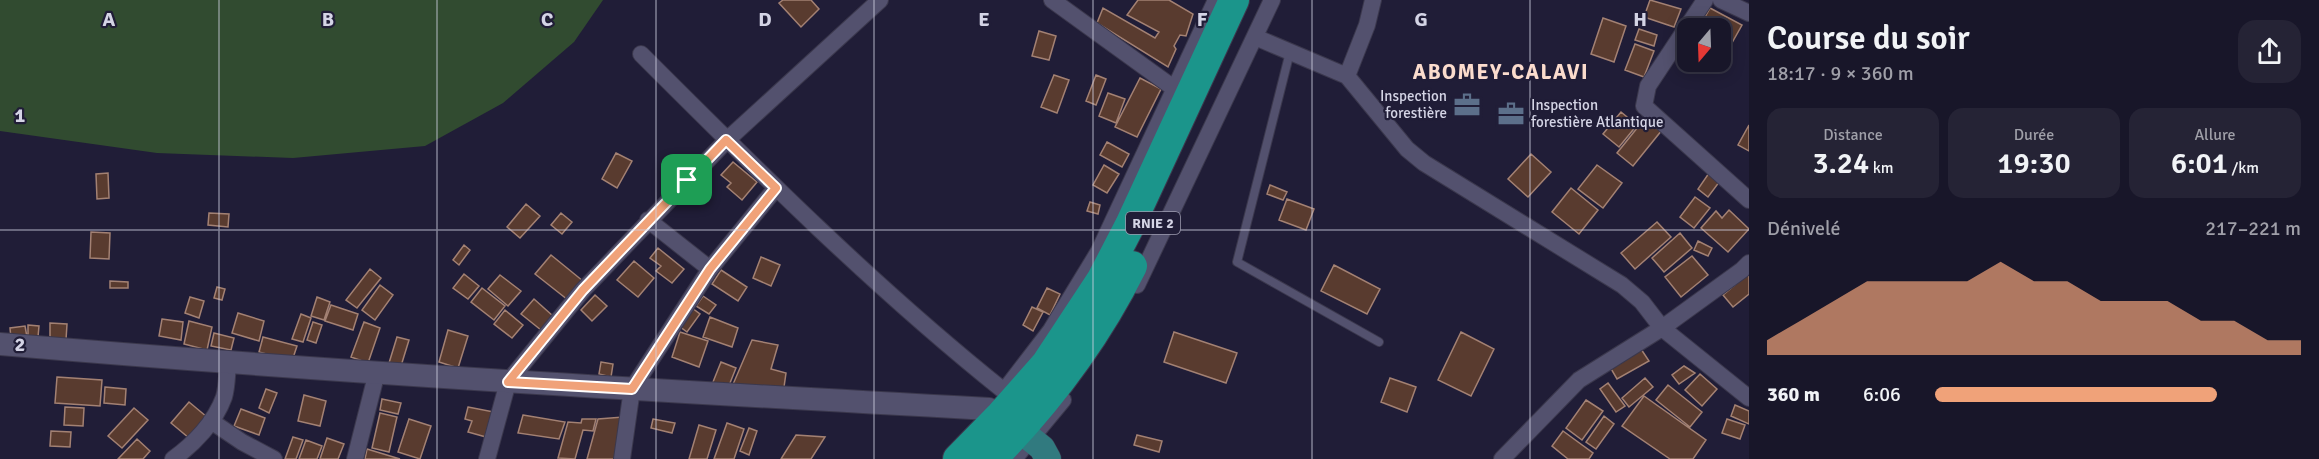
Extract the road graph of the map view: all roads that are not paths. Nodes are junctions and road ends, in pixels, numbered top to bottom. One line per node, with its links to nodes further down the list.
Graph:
1 (880, 0): 16 (street)
2 (1216, 0): 15 (street)
3 (1234, 0): 31 (highway, RNIE 2 / RNIE 2)
4 (1256, 0): 31 (highway, RNIE 2 / RNIE 2)
5 (1272, 0): 11 (street)
6 (1373, 0): 14 (street)
7 (1705, 0): 18 (street)
8 (1721, 0): 10 (street)
9 (1058, 2): 15 (street)
10 (1749, 13)
11 (1255, 37): 12 (street); 31 (street)
12 (1290, 52): 14 (street); 23 (lane)
13 (640, 54): 16 (street)
14 (1347, 76): 22 (street)
15 (1175, 89): 31 (street)
16 (726, 140): 17 (street); 19 (street)
17 (776, 188): 20 (street); 31 (street)
18 (1749, 200)
19 (648, 220): 20 (street); 27 (street)
20 (710, 269): 28 (street)
21 (1747, 269): 22 (street)
22 (1662, 328): 29 (street); 32 (street)
23 (1378, 342)
24 (0, 344): 25 (street)
25 (228, 363): 26 (street); 30 (street)
26 (377, 372): 27 (street); 35 (street)
27 (508, 382): 28 (street); 36 (street)
28 (632, 389): 31 (street); 37 (street)
29 (1749, 398)
30 (211, 421): 33 (street); 34 (street)
31 (1018, 429): 38 (street); 39 (highway, RNIE 2 / RNIE 2); 40 (highway, RNIE 2 / RNIE 2); 41 (street)
32 (1510, 457)
33 (173, 459)
34 (274, 459)
35 (355, 459)
36 (487, 459)
37 (622, 459)
38 (944, 459)
39 (958, 459)
40 (992, 459)
41 (1014, 459)

